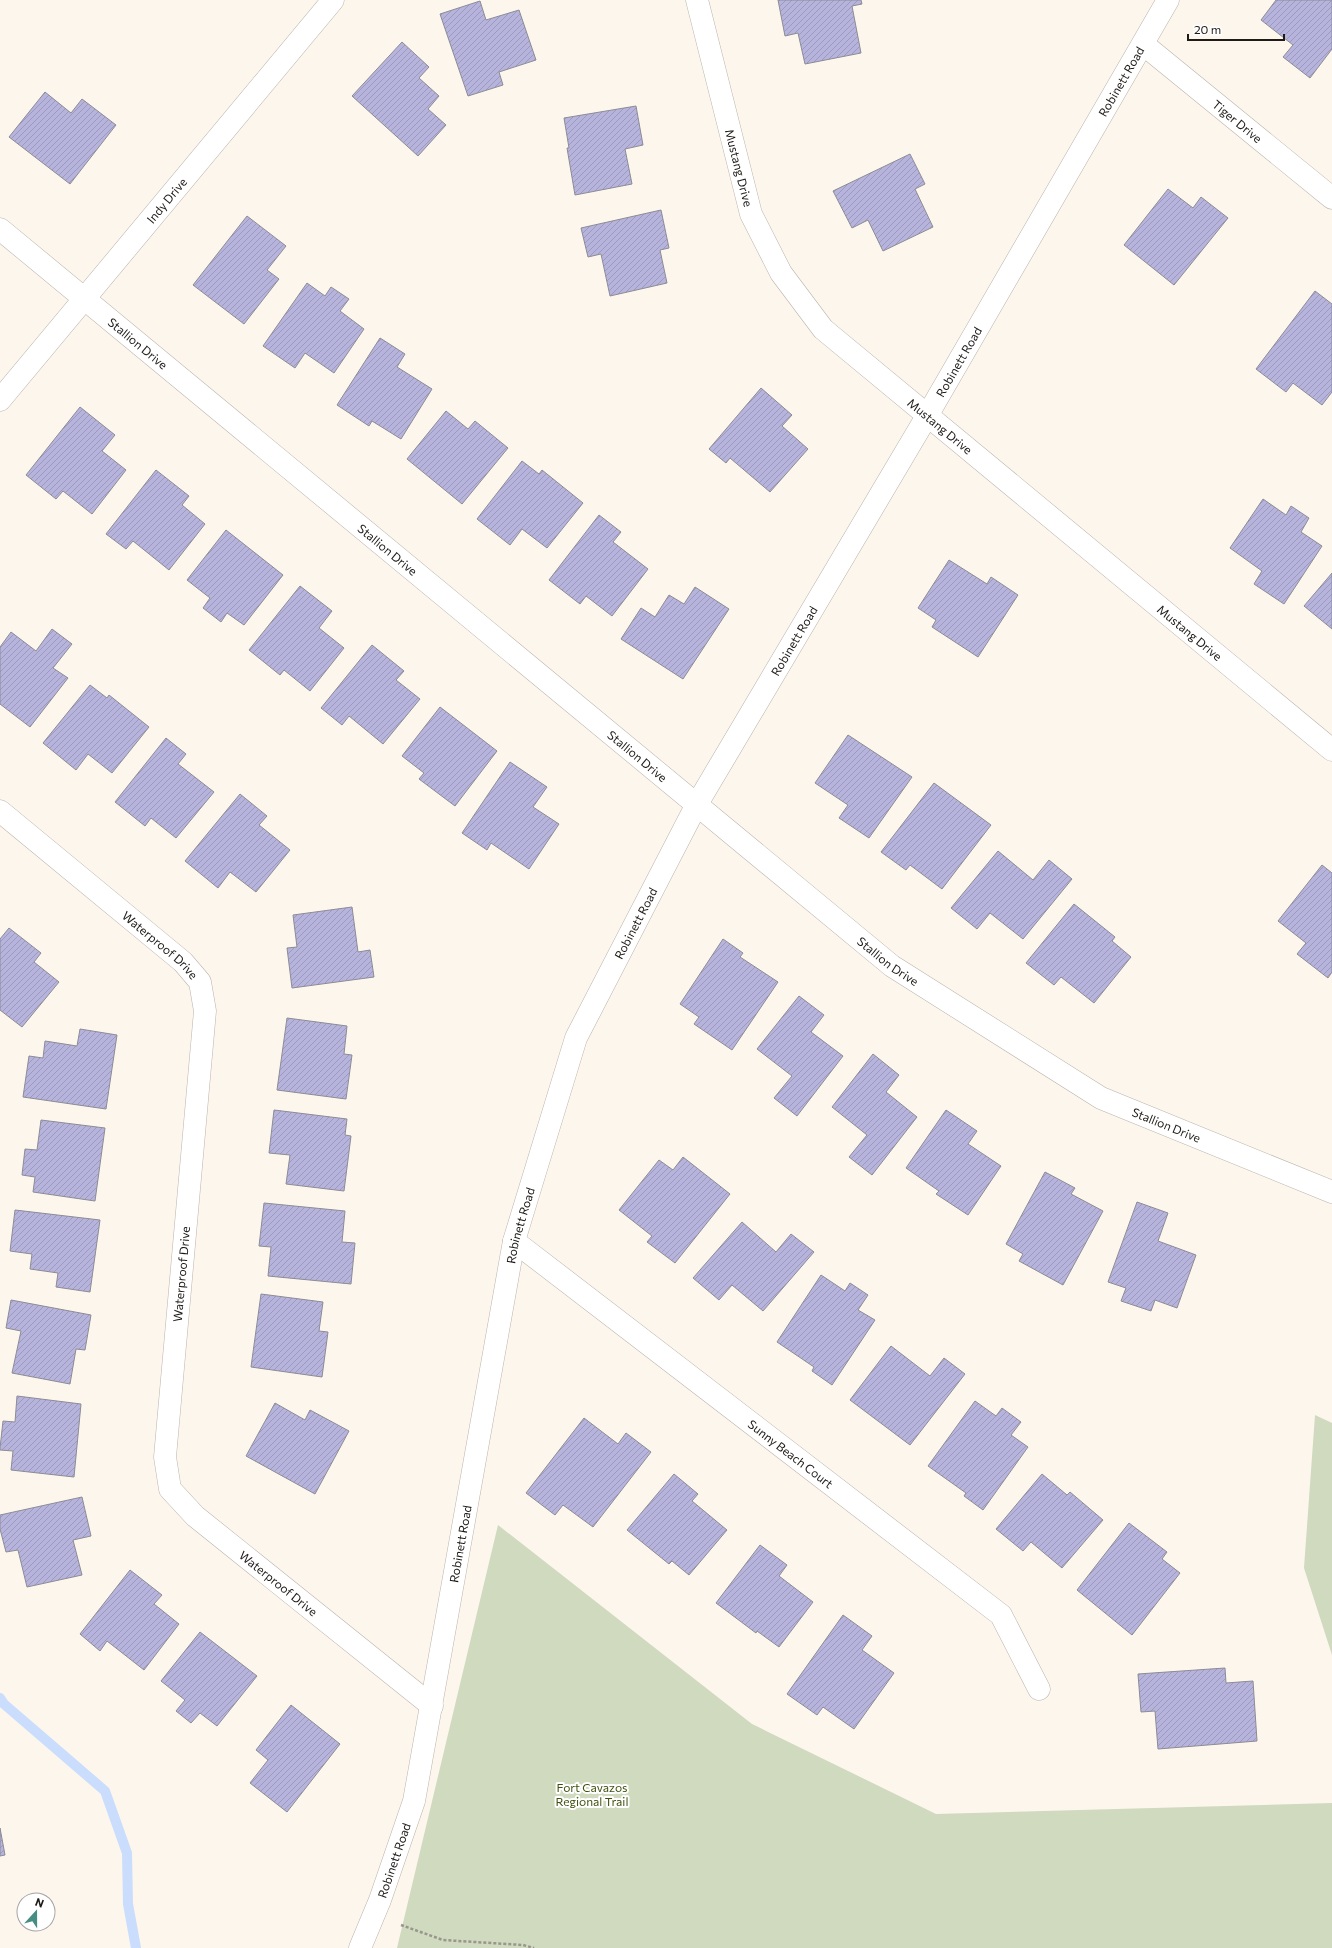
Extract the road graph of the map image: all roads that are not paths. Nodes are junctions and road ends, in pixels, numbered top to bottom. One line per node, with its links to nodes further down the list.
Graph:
1 (333, 0): 7 (street, Indy Drive)
2 (697, 0): 9 (street, Mustang Drive)
3 (1168, 0): 4 (street, Robinett Road)
4 (1143, 44): 5 (street, Tiger Drive); 9 (street, Robinett Road)
5 (1332, 198)
6 (0, 228): 7 (street, Stallion Drive)
7 (85, 298): 8 (street, Indy Drive); 11 (street, Stallion Drive)
8 (0, 400)
9 (927, 416): 10 (street, Mustang Drive); 11 (street, Robinett Road)
10 (1332, 750)
11 (697, 804): 13 (street, Stallion Drive); 14 (street, Robinett Road)
12 (0, 811): 16 (street, Waterproof Drive)
13 (1332, 1192)
14 (514, 1241): 15 (street, Sunny Beach Court); 16 (street, Robinett Road)
15 (1039, 1689)
16 (432, 1706): 17 (street, Robinett Road)
17 (360, 1948)

